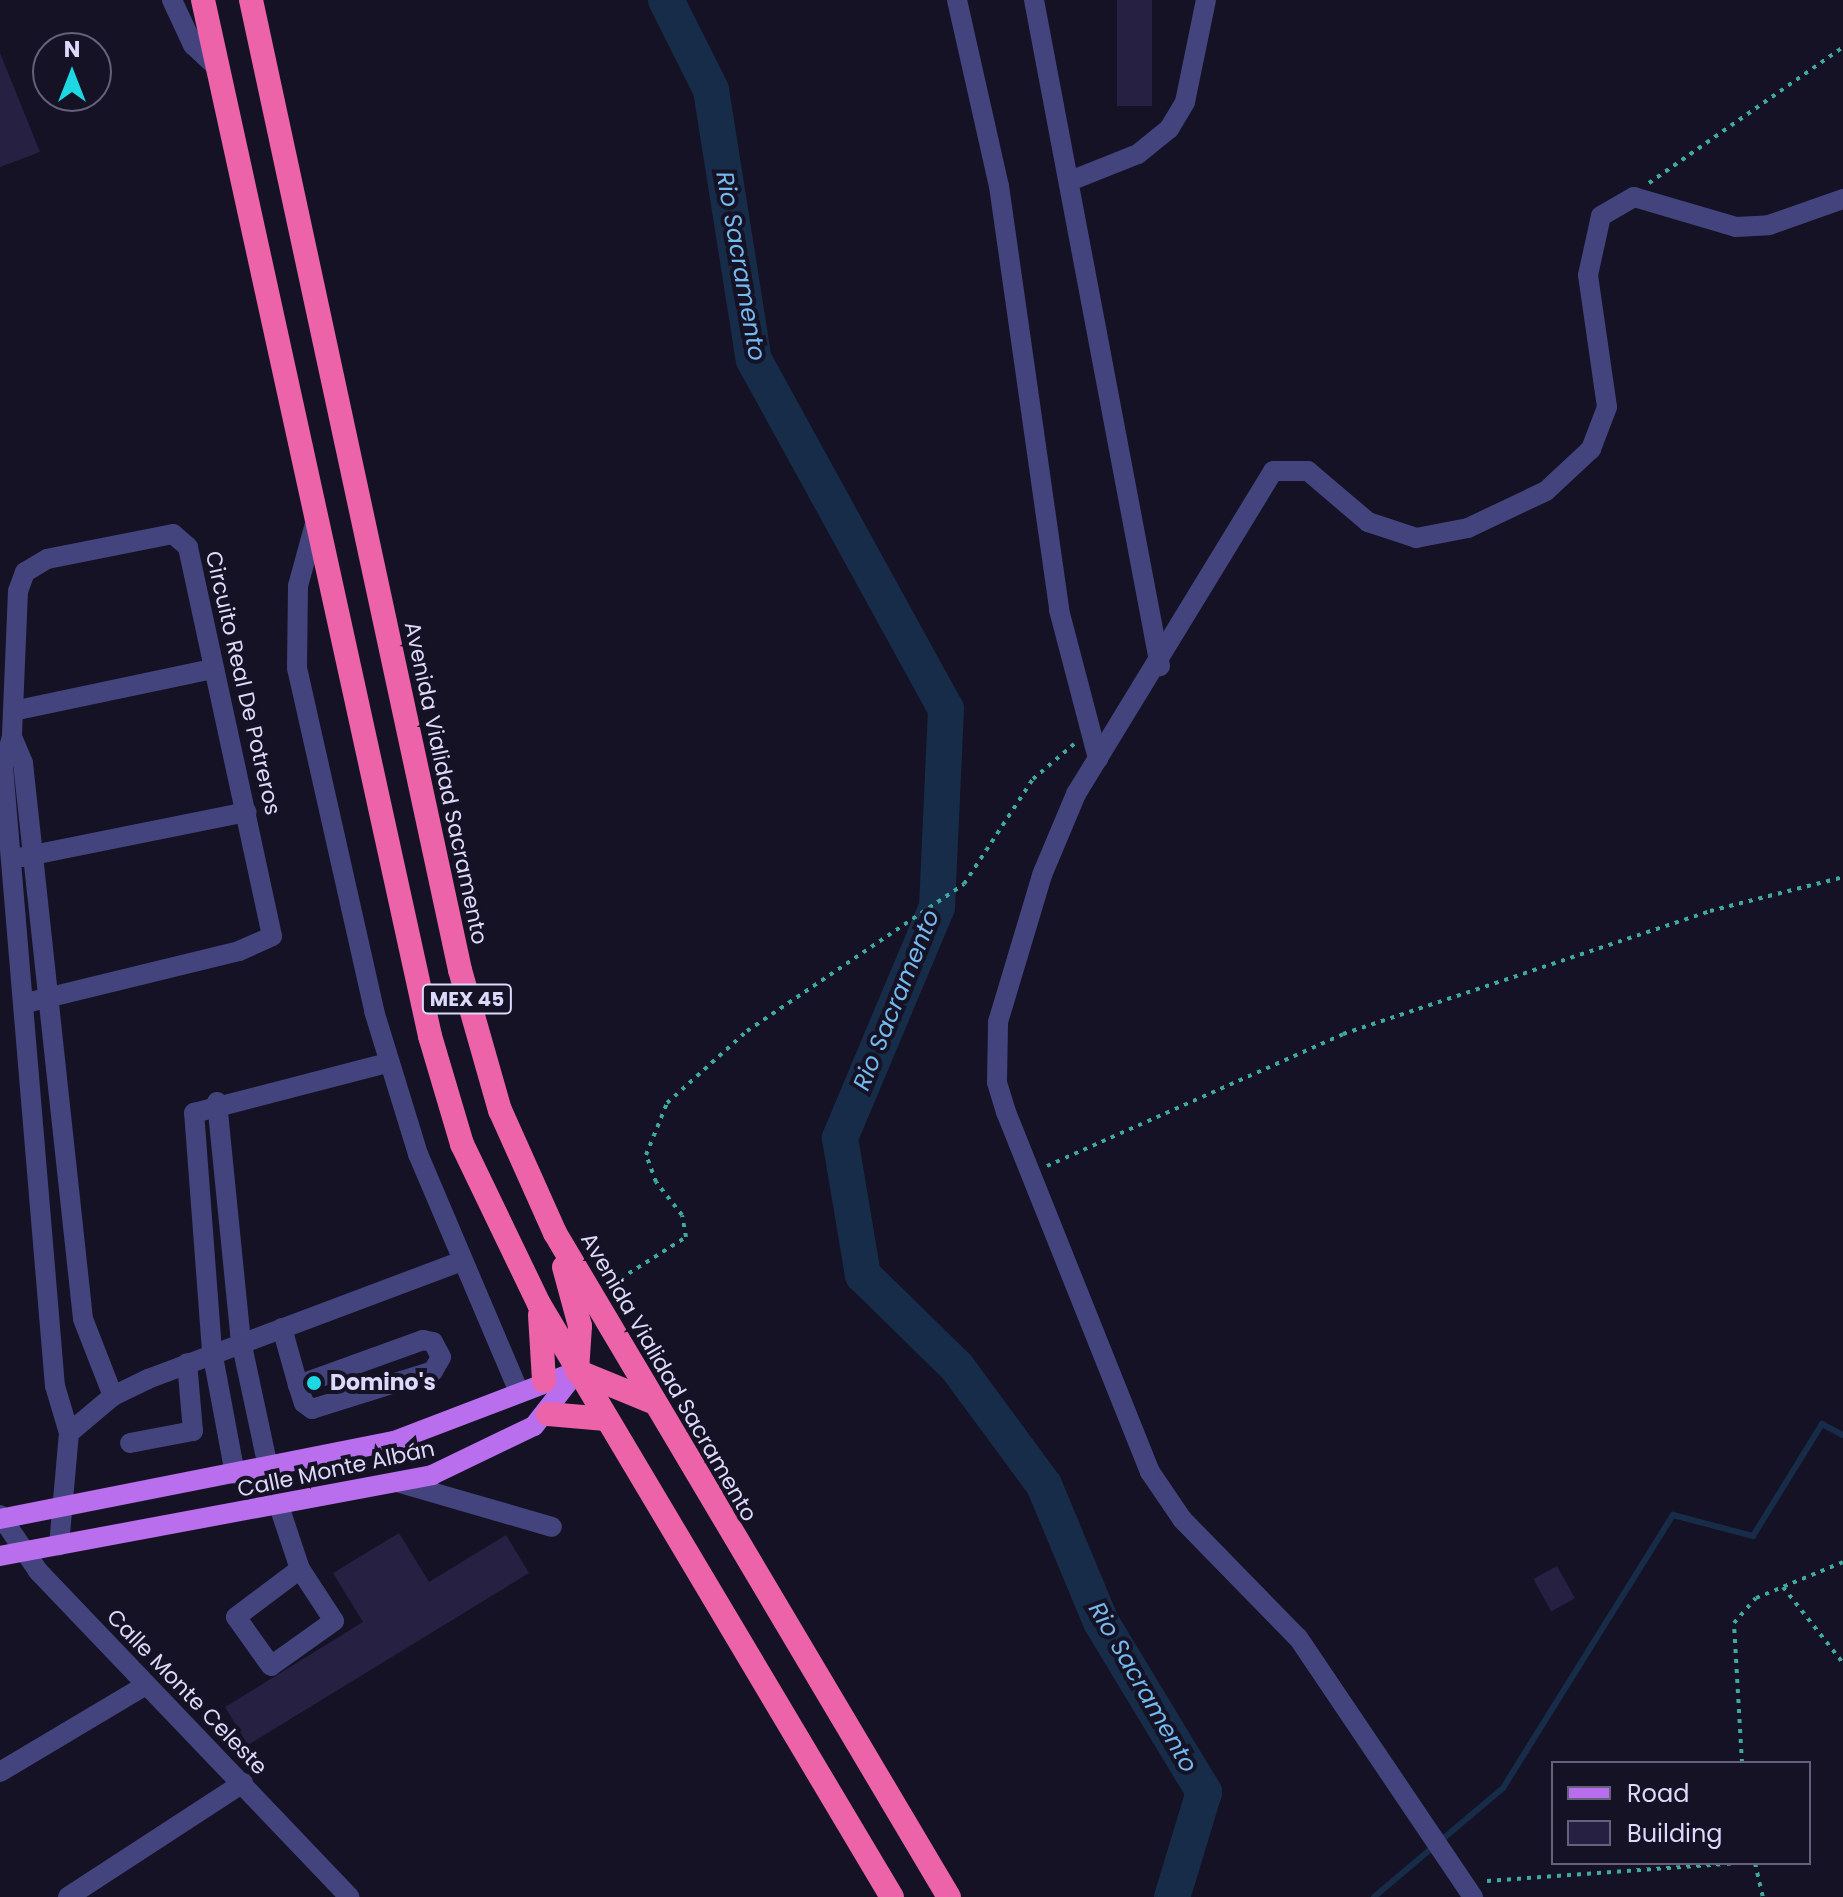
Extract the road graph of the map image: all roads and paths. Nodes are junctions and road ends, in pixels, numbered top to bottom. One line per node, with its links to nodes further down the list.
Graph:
1 (172, 0): 8 (street)
2 (203, 0): 8 (highway, MEX 45)
3 (251, 0): 28 (highway, Avenida Vialidad Sacramento / MEX 45)
4 (957, 0): 16 (street)
5 (1034, 0): 9 (street)
6 (1206, 0): 9 (street)
7 (1843, 47): 10 (path)
8 (218, 68): 12 (highway, MEX 45)
9 (1070, 181): 13 (street)
10 (1634, 197): 11 (street); 13 (street)
11 (1843, 199)
12 (316, 520): 25 (street); 33 (highway, MEX 45)
13 (1160, 666): 18 (street)
14 (212, 669): 15 (street); 15 (street, Circuito Real De Potreros); 19 (street, Circuito Real De Potreros)
15 (13, 711): 17 (street, Circuito Real De Potreros)
16 (1090, 731): 18 (street); 32 (path)
17 (12, 737): 20 (street, Circuito Real De Potreros); 21 (street, Circuito Real De Potreros)
18 (1098, 759): 27 (street)
19 (247, 812): 20 (street); 23 (street, Circuito Real De Potreros)
20 (34, 855): 21 (street); 23 (street, Circuito Real De Potreros)
21 (12, 859): 24 (street, Circuito Real De Potreros)
22 (1843, 877): 27 (path)
23 (49, 1000): 24 (street, Circuito Real De Potreros); 42 (street, Circuito Real De Potreros)
24 (26, 1003): 46 (street, Circuito Real De Potreros)
25 (387, 1063): 26 (street); 30 (street)
26 (217, 1102): 29 (street); 31 (street)
27 (1030, 1174): 68 (street)
28 (555, 1233): 32 (highway, Avenida Vialidad Sacramento / MEX 45); 38 (highway)
29 (234, 1259): 31 (street); 35 (street)
30 (462, 1261): 34 (street); 41 (street)
31 (208, 1265): 36 (street)
32 (592, 1295): 43 (highway, Avenida Vialidad Sacramento / MEX 45)
33 (539, 1304): 38 (highway, MEX 45); 39 (highway)
34 (282, 1328): 35 (street); 40 (street)
35 (241, 1341): 36 (street); 48 (street)
36 (212, 1351): 37 (street); 49 (street)
37 (187, 1363): 42 (street); 47 (street)
38 (577, 1371): 39 (main road, Calle Monte Albán); 43 (highway); 44 (main road, Calle Monte Albán); 45 (highway, MEX 45)
39 (544, 1381): 41 (main road, Calle Monte Albán)
40 (298, 1385): 40 (street)
41 (519, 1392): 48 (main road, Calle Monte Albán)
42 (113, 1396): 46 (street)
43 (657, 1404): 72 (highway, Avenida Vialidad Sacramento / MEX 45)
44 (548, 1414): 45 (highway); 50 (main road, Calle Monte Albán)
45 (606, 1419): 71 (highway, MEX 45)
46 (69, 1433): 52 (street, Circuito Real De Potreros)
47 (130, 1443)
48 (268, 1467): 49 (main road, Calle Monte Albán)
49 (235, 1474): 52 (main road, Calle Monte Albán)
50 (400, 1483): 51 (main road, Calle Monte Albán); 54 (street)
51 (279, 1506): 55 (main road, Calle Monte Albán); 59 (street)
52 (66, 1507): 53 (main road, Calle Monte Albán); 55 (street, Circuito Real De Potreros)
53 (0, 1517): 56 (street, Calle Monte Celeste)
54 (552, 1527)
55 (59, 1546): 56 (main road, Calle Monte Albán)
56 (22, 1553): 57 (main road, Calle Monte Albán); 62 (street, Calle Monte Celeste)
57 (0, 1556)
58 (1843, 1562): 60 (path)
59 (300, 1569): 59 (street)
60 (1783, 1587): 61 (path); 63 (path)
61 (1843, 1663)
62 (144, 1686): 64 (street); 65 (street, Calle Monte Celeste)
63 (1742, 1761)
64 (0, 1772)
65 (243, 1783): 69 (street, Calle Monte Celeste); 70 (street)
66 (1718, 1865): 68 (path)
67 (1755, 1865): 73 (path)
68 (1466, 1890)
69 (340, 1894)
70 (68, 1897)
71 (892, 1897)
72 (949, 1897)
73 (1763, 1897)

